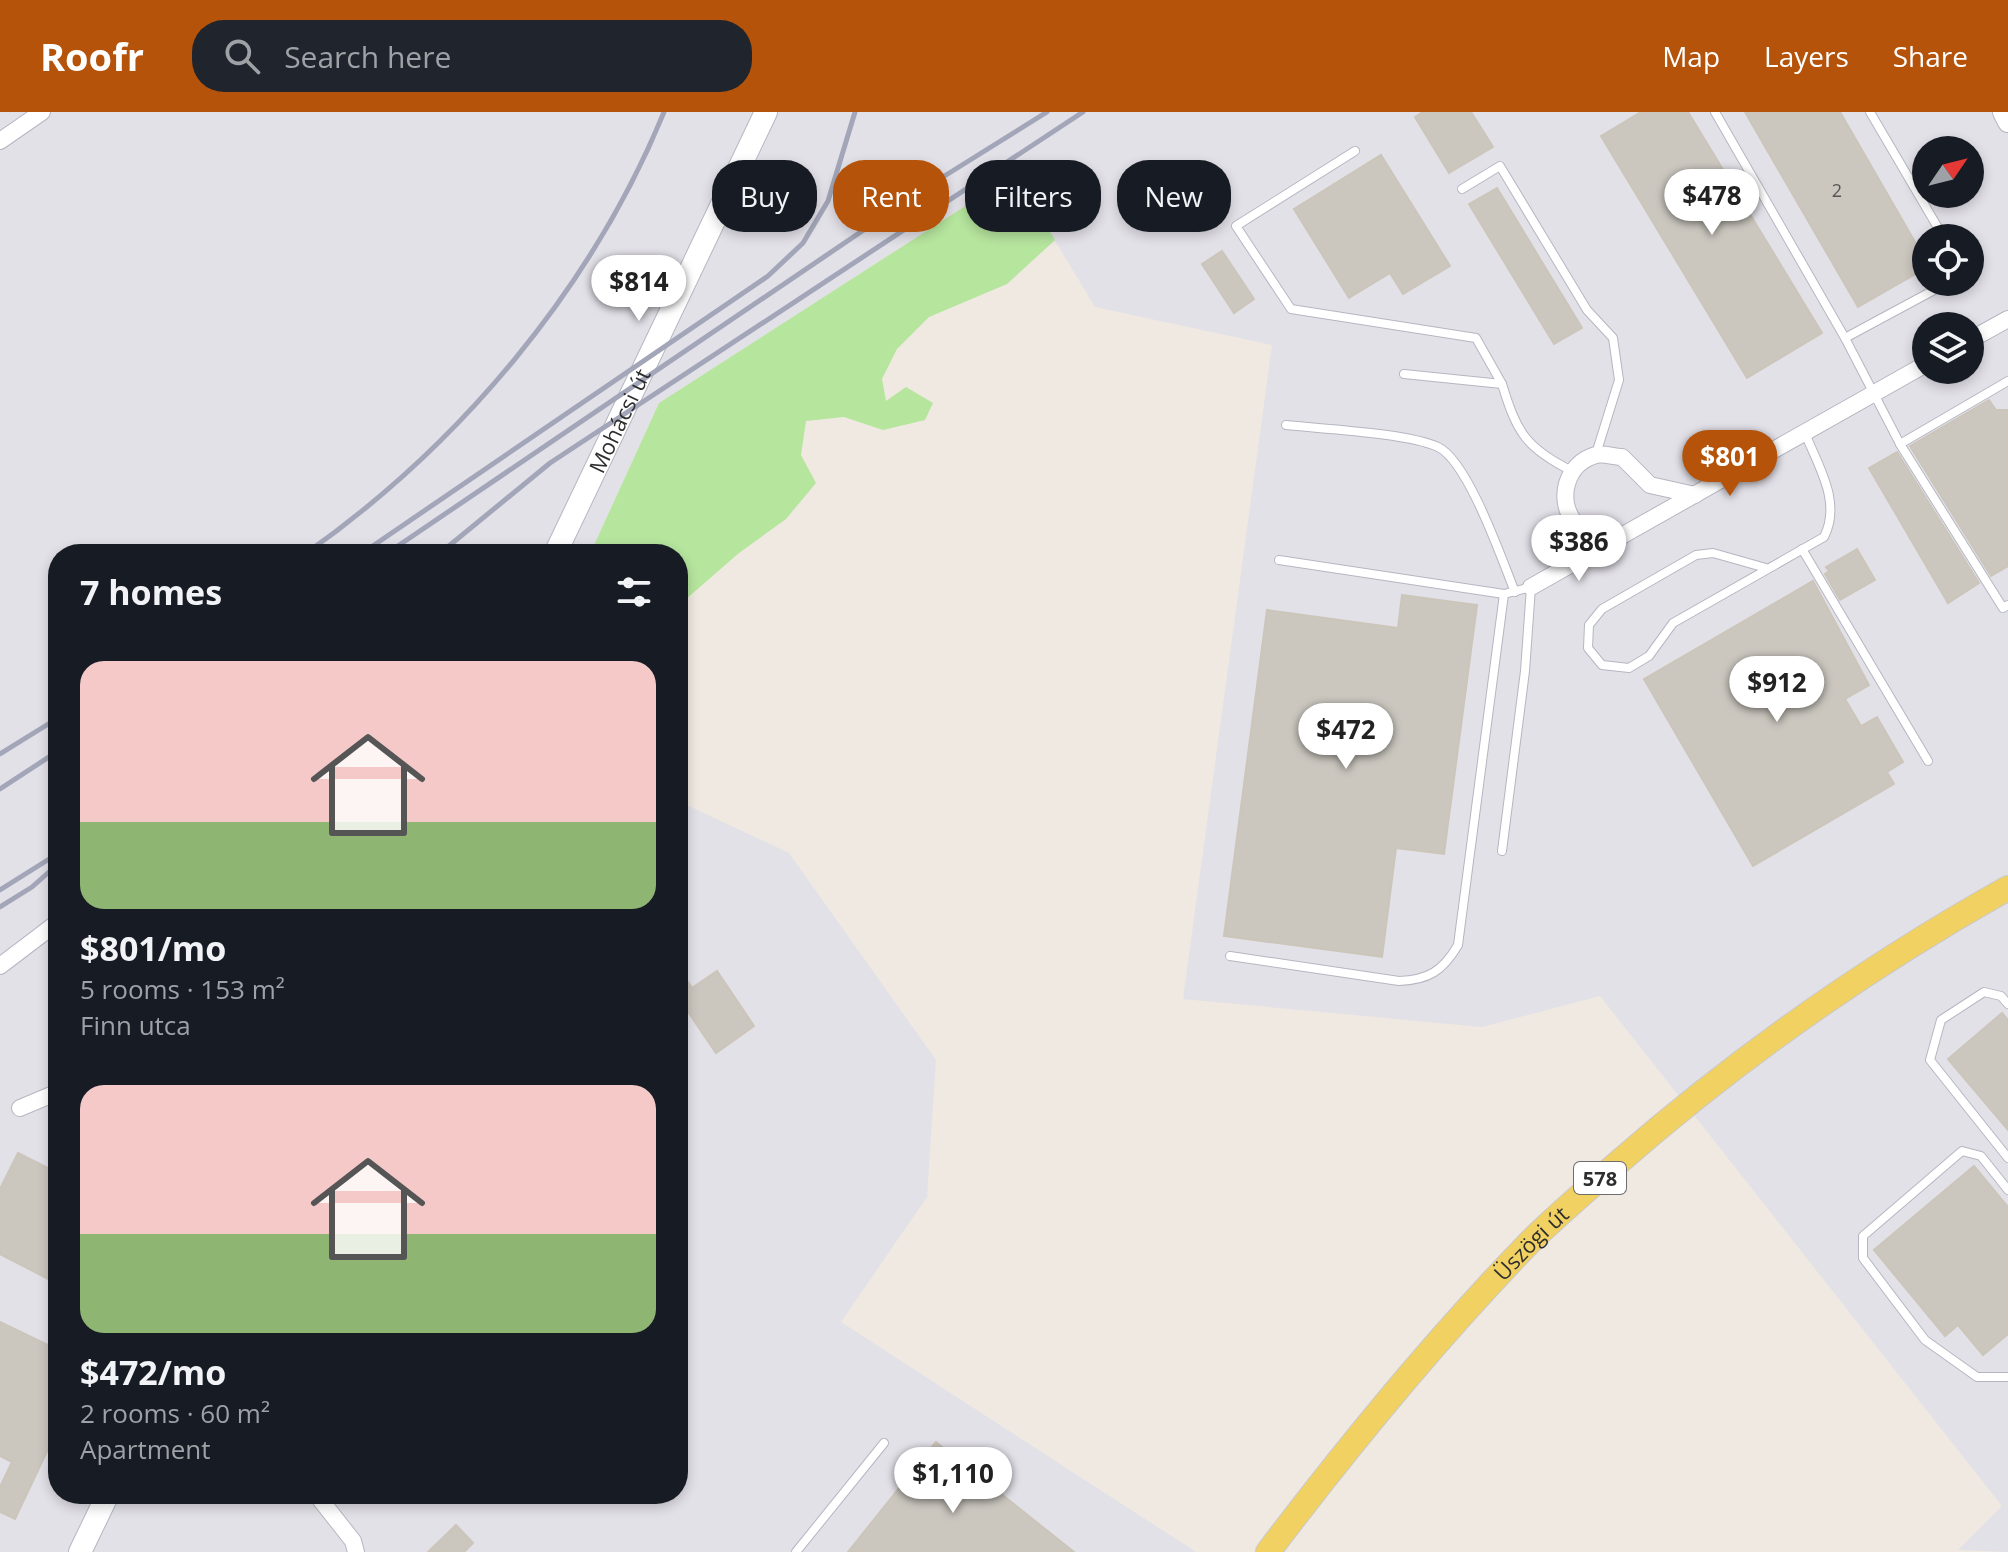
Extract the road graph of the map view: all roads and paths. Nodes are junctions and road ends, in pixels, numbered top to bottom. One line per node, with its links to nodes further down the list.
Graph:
1 (42, 112): 7 (street)
2 (766, 112): 26 (main road, Mohácsi út)
3 (1715, 112): 14 (lane)
4 (1870, 112): 10 (lane)
5 (2003, 112): 6 (street)
6 (2008, 122)
7 (0, 140)
8 (1355, 151): 18 (lane)
9 (1462, 189): 23 (lane)
10 (1936, 224)
11 (1923, 296): 14 (lane)
12 (2008, 319): 13 (street)
13 (1984, 332)
14 (1845, 338): 19 (lane)
15 (1912, 372): 19 (street)
16 (1404, 374): 18 (lane)
17 (2008, 381): 22 (lane)
18 (1502, 384): 24 (lane)
19 (1872, 393): 21 (street); 22 (lane)
20 (1286, 425): 31 (lane)
21 (1804, 432): 25 (street); 28 (lane)
22 (1900, 444): 33 (lane)
23 (1596, 455): 24 (street); 25 (street)
24 (1572, 471): 27 (street)
25 (1695, 495): 27 (street)
26 (560, 544)
27 (1607, 545): 31 (street)
28 (1802, 549): 30 (lane); 34 (lane)
29 (1279, 560): 32 (lane)
30 (1766, 568): 30 (lane)
31 (1523, 590): 32 (lane); 35 (lane)
32 (1504, 594): 38 (lane)
33 (2008, 605)
34 (1928, 761)
35 (1502, 851)
36 (2008, 888): 52 (main road, Üszögi út / 578)
37 (48, 930): 39 (street)
38 (1230, 956)
39 (0, 966)
40 (2008, 1004): 43 (lane)
41 (48, 1096): 42 (street)
42 (20, 1108)
43 (2008, 1158)
44 (2008, 1190): 45 (lane)
45 (2008, 1377)
46 (884, 1443): 51 (lane)
47 (103, 1504): 49 (main road)
48 (324, 1504): 50 (street)
49 (80, 1552)
50 (356, 1552)
51 (796, 1552)
52 (1268, 1552)

